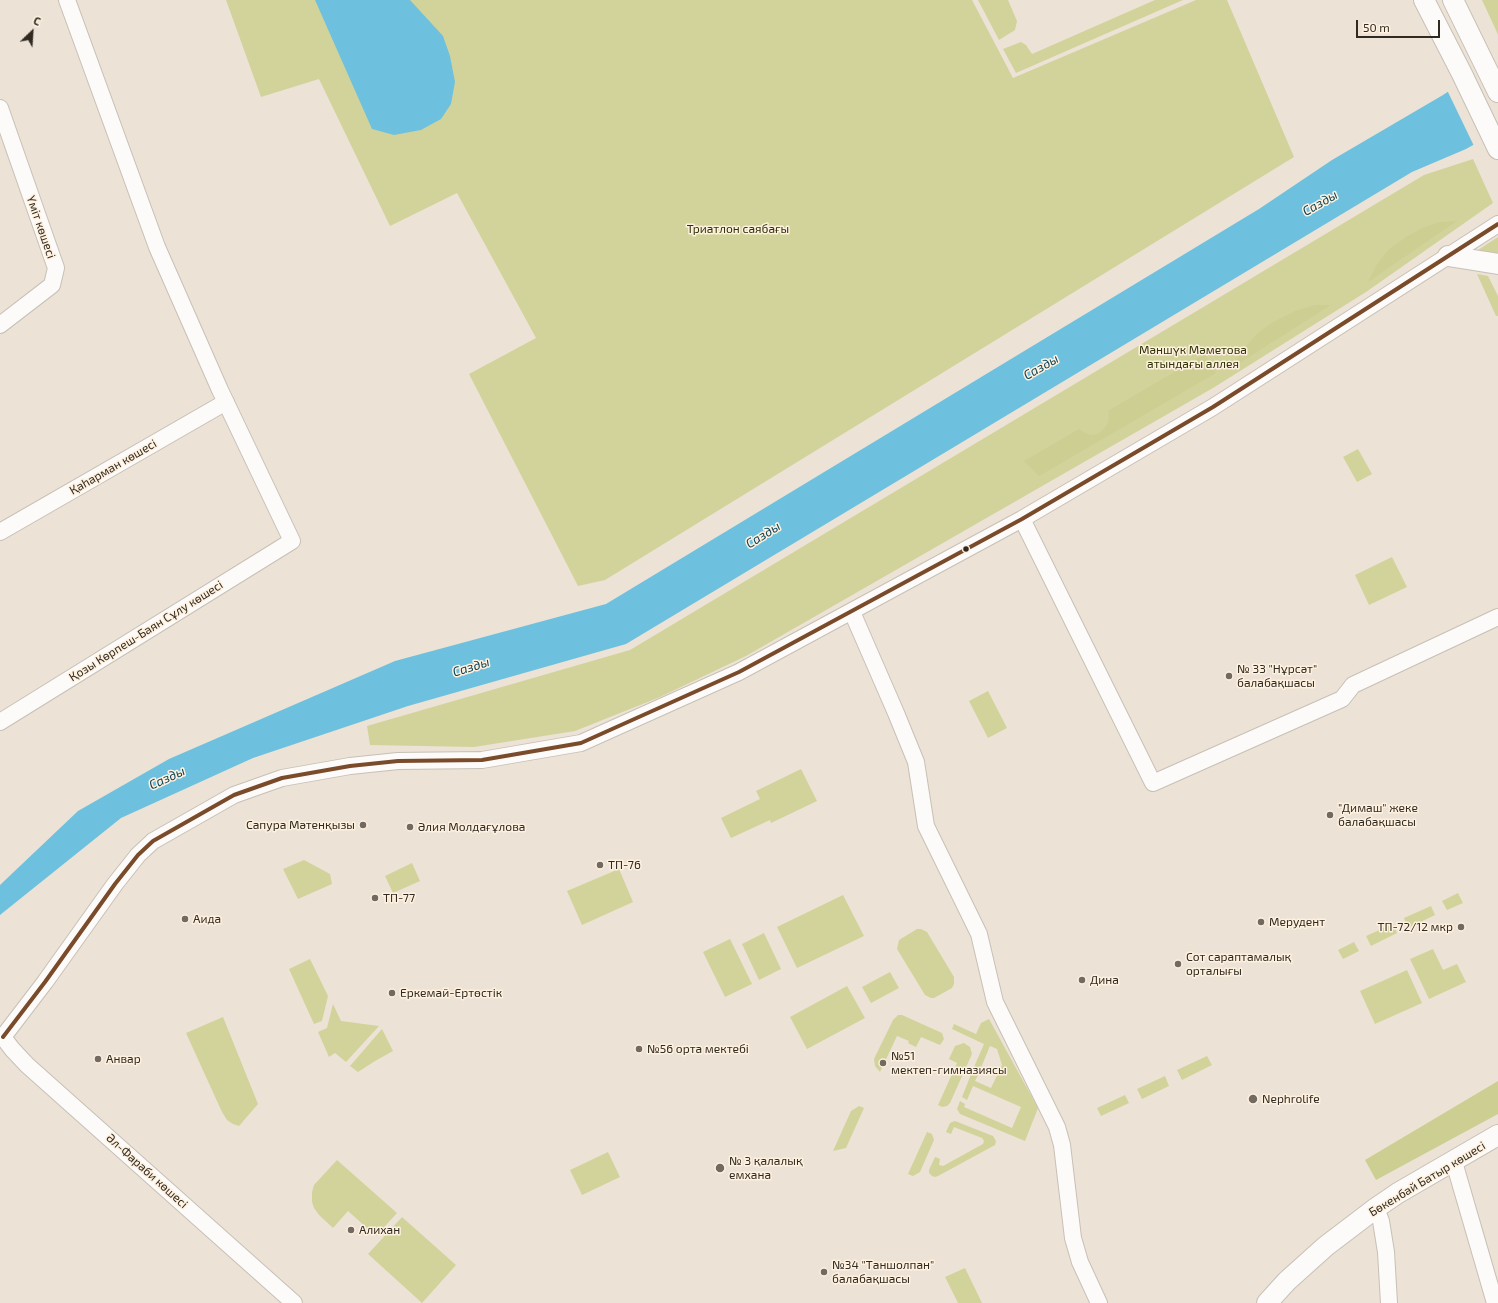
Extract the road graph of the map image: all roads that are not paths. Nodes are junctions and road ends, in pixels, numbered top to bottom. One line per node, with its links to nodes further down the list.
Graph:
1 (67, 0): 11 (street)
2 (1424, 0): 6 (main road)
3 (1453, 0): 4 (main road)
4 (1498, 92)
5 (0, 108): 10 (street, Үміт көшесі)
6 (1498, 149)
7 (1498, 224): 8 (street)
8 (1448, 256): 9 (main road); 12 (street)
9 (1498, 264)
10 (0, 326)
11 (226, 402): 13 (street, Қаһарман көшесі); 16 (street, Қозы Көрпеш-Баян Сұлу көшесі)
12 (1022, 519): 14 (street); 15 (street)
13 (0, 532)
14 (852, 612): 17 (street); 22 (street)
15 (1498, 617)
16 (0, 722)
17 (1, 1037): 21 (street, Әл-Фараби көшесі)
18 (1498, 1135): 19 (main road, Бөкенбай Батыр көшесі)
19 (1454, 1162): 20 (main road, Бөкенбай Батыр көшесі); 25 (street)
20 (1376, 1208): 23 (main road, Бөкенбай Батыр көшесі); 24 (street)
21 (294, 1303)
22 (1099, 1303)
23 (1267, 1303)
24 (1389, 1303)
25 (1495, 1303)

